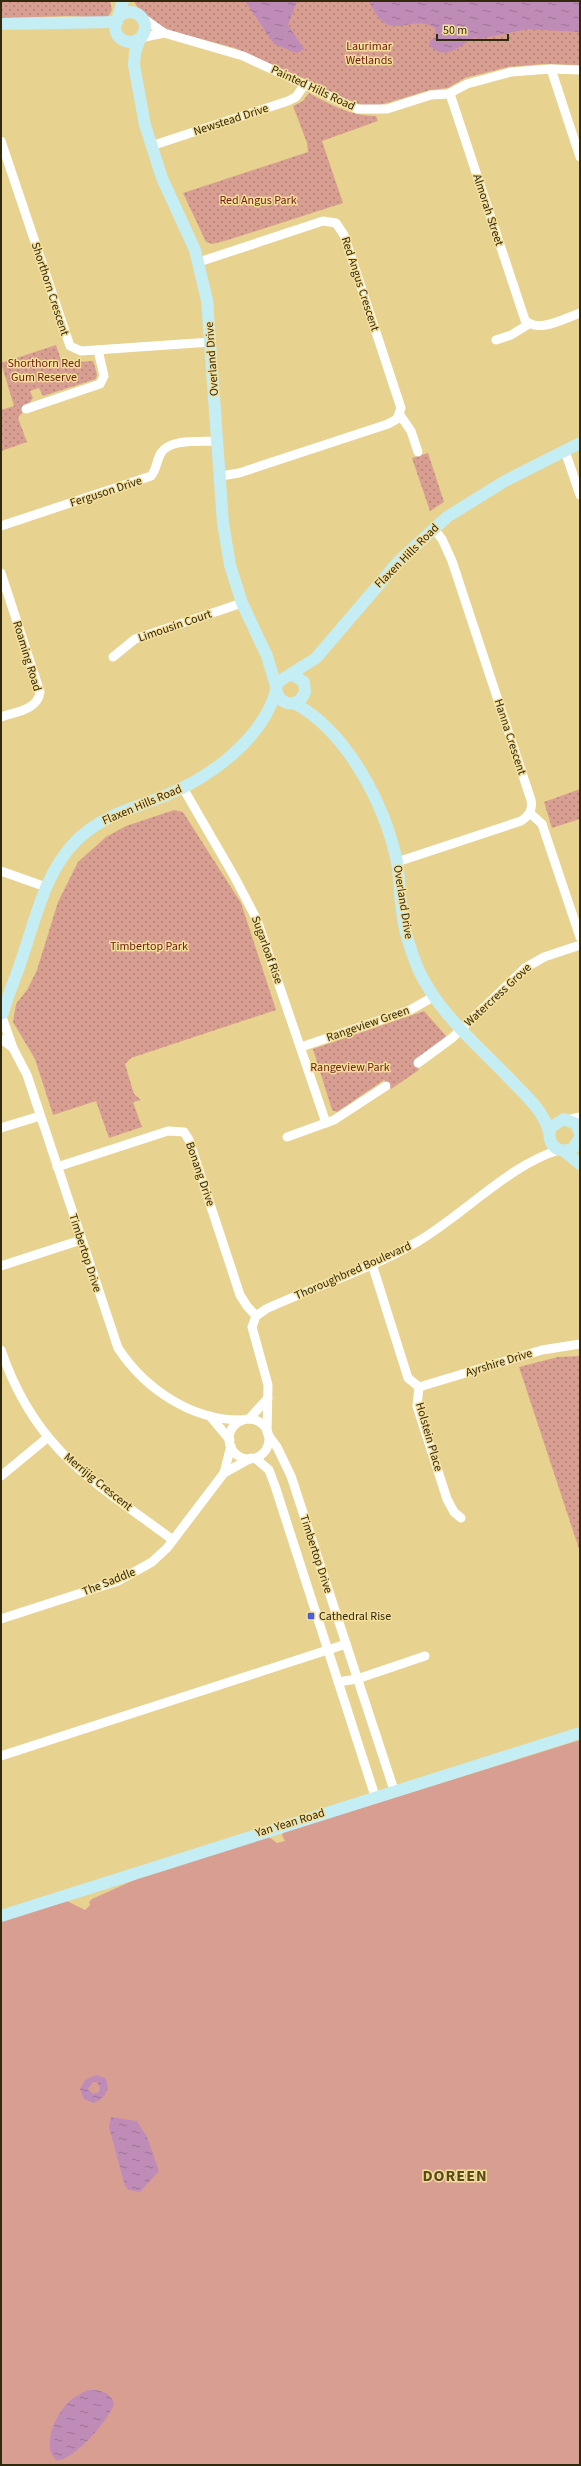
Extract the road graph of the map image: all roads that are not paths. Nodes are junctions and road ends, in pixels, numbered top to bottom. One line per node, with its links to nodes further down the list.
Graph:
1 (123, 1): 4 (street)
2 (129, 1): 3 (street)
3 (140, 16): 4 (street); 7 (street, Painted Hills Road); 8 (street)
4 (117, 21): 5 (street); 9 (street)
5 (95, 23): 6 (street); 9 (street)
6 (1, 24)
7 (164, 33): 8 (street, Painted Hills Road); 13 (street, Painted Hills Road)
8 (140, 38): 9 (street); 10 (street, Overland Drive)
9 (122, 39): 10 (street, Overland Drive)
10 (134, 66): 16 (street, Overland Drive)
11 (551, 69): 12 (street, Painted Hills Road); 14 (street, Painted Hills Road); 17 (street)
12 (580, 70)
13 (305, 84): 14 (street, Painted Hills Road); 16 (street, Newstead Drive)
14 (450, 94): 20 (street, Almorah Street)
15 (1, 141): 23 (street, Shorthorn Crescent)
16 (151, 146): 18 (street, Overland Drive)
17 (580, 157)
18 (199, 262): 22 (street, Overland Drive); 25 (street, Red Angus Crescent)
19 (580, 313): 20 (street)
20 (529, 324): 21 (street)
21 (496, 340)
22 (212, 342): 23 (street, Shorthorn Crescent); 26 (street, Overland Drive)
23 (98, 350): 24 (street)
24 (26, 409)
25 (400, 415): 29 (street, Red Angus Crescent); 30 (street)
26 (218, 441): 30 (street, Overland Drive); 32 (street, Ferguson Drive)
27 (580, 443): 28 (street, Flaxen Hills Road)
28 (565, 450): 31 (street); 33 (street, Flaxen Hills Road)
29 (418, 452)
30 (220, 476): 35 (street, Overland Drive)
31 (580, 495)
32 (1, 526)
33 (434, 529): 38 (street, Flaxen Hills Road); 47 (street, Hanna Crescent)
34 (1, 574): 44 (street, Roaming Road)
35 (242, 603): 36 (street, Overland Drive); 37 (street, Limousin Court)
36 (267, 656): 39 (street, Overland Drive); 40 (street, Overland Drive)
37 (113, 657)
38 (316, 658): 39 (street, Flaxen Hills Road); 41 (street, Flaxen Hills Road)
39 (291, 674): 40 (street); 41 (street)
40 (276, 689): 42 (street); 43 (street, Flaxen Hills Road)
41 (305, 689): 42 (street); 45 (street, Overland Drive)
42 (293, 704): 43 (street, Flaxen Hills Road); 45 (street, Overland Drive)
43 (267, 716): 46 (street, Flaxen Hills Road)
44 (1, 717)
45 (320, 720): 48 (street, Overland Drive)
46 (183, 788): 50 (street, Flaxen Hills Road); 59 (street, Sugarloaf Rise)
47 (530, 813): 48 (street); 51 (street)
48 (397, 862): 55 (street, Overland Drive)
49 (1, 870): 50 (street)
50 (46, 887): 53 (street, Flaxen Hills Road)
51 (580, 937)
52 (580, 945): 57 (street, Watercress Grove)
53 (15, 978): 54 (street, Flaxen Hills Road); 56 (street, Flaxen Hills Road)
54 (1, 992)
55 (433, 997): 57 (street, Overland Drive); 59 (street, Rangeview Green)
56 (2, 1014): 60 (street, Timbertop Drive)
57 (461, 1029): 61 (street, Watercress Grove); 63 (street, Overland Drive)
58 (1, 1039): 60 (street, Timbertop Drive)
59 (301, 1047): 67 (street, Sugarloaf Rise)
60 (13, 1048): 64 (street, Timbertop Drive)
61 (418, 1063)
62 (386, 1086): 67 (street)
63 (537, 1107): 66 (street, Overland Drive); 70 (street, Overland Drive)
64 (40, 1116): 68 (street); 77 (street, Timbertop Drive)
65 (580, 1117): 66 (street)
66 (566, 1120): 69 (street, Overland Drive); 70 (street)
67 (326, 1123): 71 (street)
68 (1, 1128)
69 (580, 1133)
70 (549, 1135): 73 (street, Overland Drive); 75 (street, Thoroughbred Boulevard)
71 (287, 1137)
72 (580, 1139): 73 (street); 74 (street)
73 (561, 1150): 75 (street, Thoroughbred Boulevard); 76 (street)
74 (580, 1150)
75 (535, 1158): 79 (street, Thoroughbred Boulevard)
76 (580, 1164)
77 (57, 1168): 78 (street, Timbertop Drive); 81 (street, Bonang Drive)
78 (81, 1240): 80 (street); 86 (street, Timbertop Drive)
79 (372, 1264): 81 (street, Thoroughbred Boulevard); 84 (street, Holstein Place)
80 (1, 1266)
81 (256, 1316): 85 (street)
82 (580, 1344): 84 (street, Ayrshire Drive)
83 (1, 1350): 89 (street, Merrijig Crescent)
84 (419, 1387): 94 (street, Holstein Place)
85 (269, 1397): 87 (street); 88 (street)
86 (210, 1416): 87 (street, Timbertop Drive); 90 (street, Timbertop Drive)
87 (246, 1420): 88 (street); 90 (street)
88 (268, 1433): 91 (street); 97 (street, Timbertop Drive)
89 (47, 1438): 93 (street); 95 (street, Merrijig Crescent)
90 (230, 1443): 91 (street); 92 (street, The Saddle)
91 (253, 1458): 92 (street, The Saddle); 98 (street, Timbertop Drive)
92 (224, 1472): 95 (street, The Saddle)
93 (1, 1476)
94 (461, 1518)
95 (173, 1540): 96 (street, The Saddle)
96 (1, 1619)
97 (346, 1644): 98 (street); 100 (street, Timbertop Drive)
98 (328, 1650): 101 (street, Timbertop Drive); 103 (street)
99 (425, 1656): 100 (street)
100 (357, 1679): 101 (street); 104 (street, Timbertop Drive)
101 (338, 1682): 105 (street, Timbertop Drive)
102 (580, 1733): 104 (street, Yan Yean Road)
103 (1, 1756)
104 (394, 1790): 105 (street, Yan Yean Road)
105 (375, 1796): 106 (street, Yan Yean Road)
106 (1, 1916)

